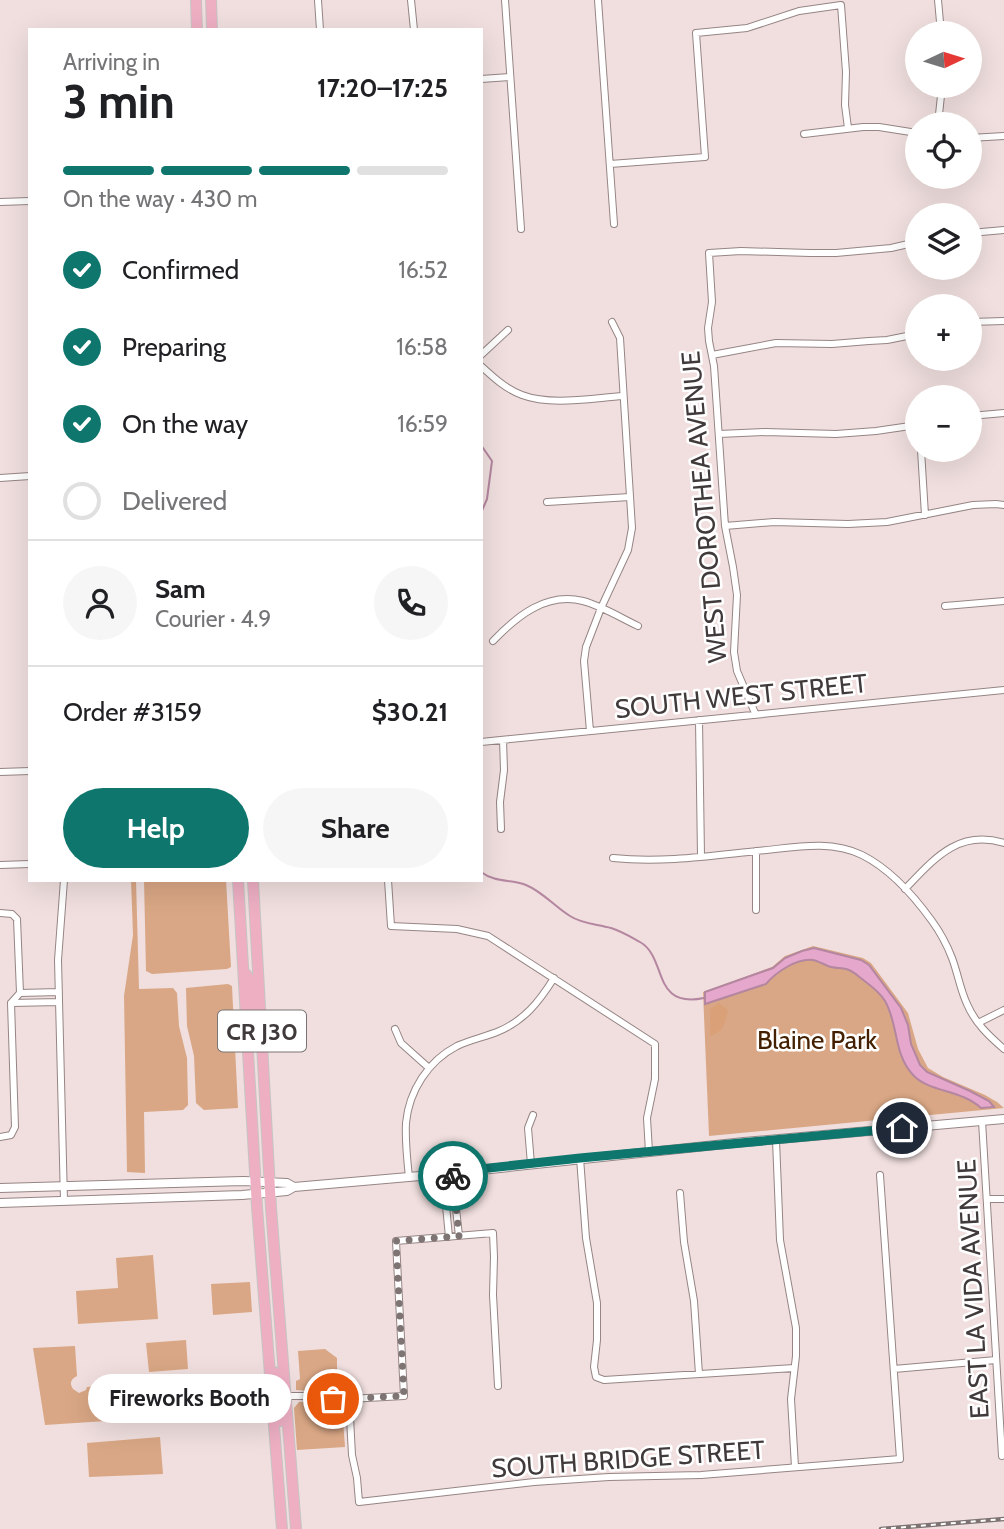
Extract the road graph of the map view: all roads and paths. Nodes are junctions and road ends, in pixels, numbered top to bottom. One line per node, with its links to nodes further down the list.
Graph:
1 (196, 0): 9 (main road)
2 (211, 0): 10 (main road)
3 (318, 0): 11 (street)
4 (411, 0): 12 (street)
5 (505, 0): 13 (street)
6 (598, 0): 20 (street)
7 (939, 0): 8 (street)
8 (940, 21)
9 (197, 28)
10 (212, 28)
11 (320, 28)
12 (414, 28)
13 (510, 77): 14 (street); 24 (street)
14 (483, 79)
15 (848, 128): 16 (street); 17 (street); 20 (street)
16 (905, 131)
17 (804, 134)
18 (1004, 136): 19 (street)
19 (982, 137)
20 (610, 164): 23 (street)
21 (28, 201): 22 (street)
22 (0, 202)
23 (614, 223)
24 (521, 229)
25 (1004, 230): 26 (street)
26 (982, 232)
27 (905, 245): 34 (street, WEST DOROTHEA AVENUE)
28 (1004, 321): 30 (street)
29 (612, 322): 36 (street)
30 (982, 322)
31 (508, 330): 33 (street)
32 (905, 336): 34 (street)
33 (483, 353)
34 (712, 355): 40 (street, WEST DOROTHEA AVENUE)
35 (483, 368): 36 (street)
36 (623, 396): 44 (street)
37 (1004, 413): 38 (street)
38 (982, 415)
39 (905, 427): 40 (street)
40 (719, 434): 48 (street, WEST DOROTHEA AVENUE)
41 (922, 462): 47 (street)
42 (28, 475): 43 (street)
43 (0, 478)
44 (630, 497): 45 (street); 51 (street)
45 (547, 502)
46 (1004, 505): 47 (street)
47 (925, 515): 48 (street)
48 (725, 526): 55 (street, WEST DOROTHEA AVENUE)
49 (1004, 601): 50 (street)
50 (946, 606)
51 (601, 608): 52 (street); 53 (street); 57 (street)
52 (638, 626)
53 (493, 641)
54 (1004, 690): 55 (street, SOUTH WEST STREET)
55 (755, 713): 56 (street, SOUTH WEST STREET)
56 (699, 720): 57 (street, SOUTH WEST STREET); 65 (street)
57 (590, 731): 58 (street, SOUTH WEST STREET)
58 (503, 740): 59 (street, SOUTH WEST STREET); 62 (street)
59 (483, 741)
60 (28, 771): 61 (street)
61 (0, 772)
62 (501, 829)
63 (1004, 843): 73 (street)
64 (756, 851): 65 (street); 73 (street); 74 (street)
65 (701, 856): 66 (street)
66 (613, 858)
67 (28, 864): 68 (street)
68 (0, 865)
69 (65, 882): 78 (street)
70 (238, 882): 76 (main road, CR J30)
71 (253, 882): 86 (main road, CR J30)
72 (388, 882): 77 (street)
73 (905, 889): 83 (street)
74 (756, 910)
75 (0, 913): 79 (street)
76 (244, 972): 86 (main road); 99 (main road, CR J30)
77 (554, 978): 87 (street); 93 (street)
78 (59, 992): 79 (street); 80 (street)
79 (20, 993): 81 (street)
80 (59, 1002): 81 (street); 100 (street)
81 (12, 1003): 91 (street)
82 (1004, 1010): 83 (street)
83 (978, 1023): 85 (street)
84 (395, 1029): 87 (street)
85 (1004, 1049)
86 (263, 1054): 101 (main road, CR J30)
87 (429, 1068): 98 (street)
88 (533, 1115): 95 (street)
89 (1004, 1119): 90 (street)
90 (982, 1121): 92 (street); 105 (street, EAST LA VIDA AVENUE)
91 (0, 1137)
92 (776, 1140): 93 (street); 113 (street)
93 (649, 1152): 94 (street)
94 (580, 1158): 95 (street); 115 (street)
95 (531, 1164): 96 (street)
96 (447, 1173): 98 (street); 109 (street); 110 (street)
97 (880, 1175): 114 (street)
98 (408, 1177): 101 (street)
99 (256, 1182): 100 (street); 101 (street); 104 (main road, CR J30)
100 (64, 1186): 102 (street); 107 (street)
101 (270, 1187): 104 (street); 117 (main road, CR J30)
102 (0, 1188)
103 (680, 1193): 115 (street)
104 (256, 1194): 107 (street); 112 (main road, CR J30)
105 (987, 1199): 106 (street); 111 (street, EAST LA VIDA AVENUE)
106 (1004, 1199)
107 (64, 1201): 108 (street)
108 (0, 1203)
109 (459, 1236): 110 (street); 116 (street)
110 (449, 1237): 118 (street)
111 (996, 1360): 114 (street); 119 (street, EAST LA VIDA AVENUE)
112 (269, 1368): 120 (main road); 122 (main road, CR J30)
113 (794, 1368): 115 (street); 121 (street)
114 (894, 1369): 121 (street, SOUTH BRIDGE STREET)
115 (699, 1374)
116 (499, 1386)
117 (286, 1396): 118 (street); 120 (main road, CR J30)
118 (349, 1399): 121 (street, SOUTH BRIDGE STREET)
119 (1003, 1456)
120 (290, 1461): 123 (main road, CR J30)
121 (795, 1468)
122 (282, 1529)
123 (296, 1529)

